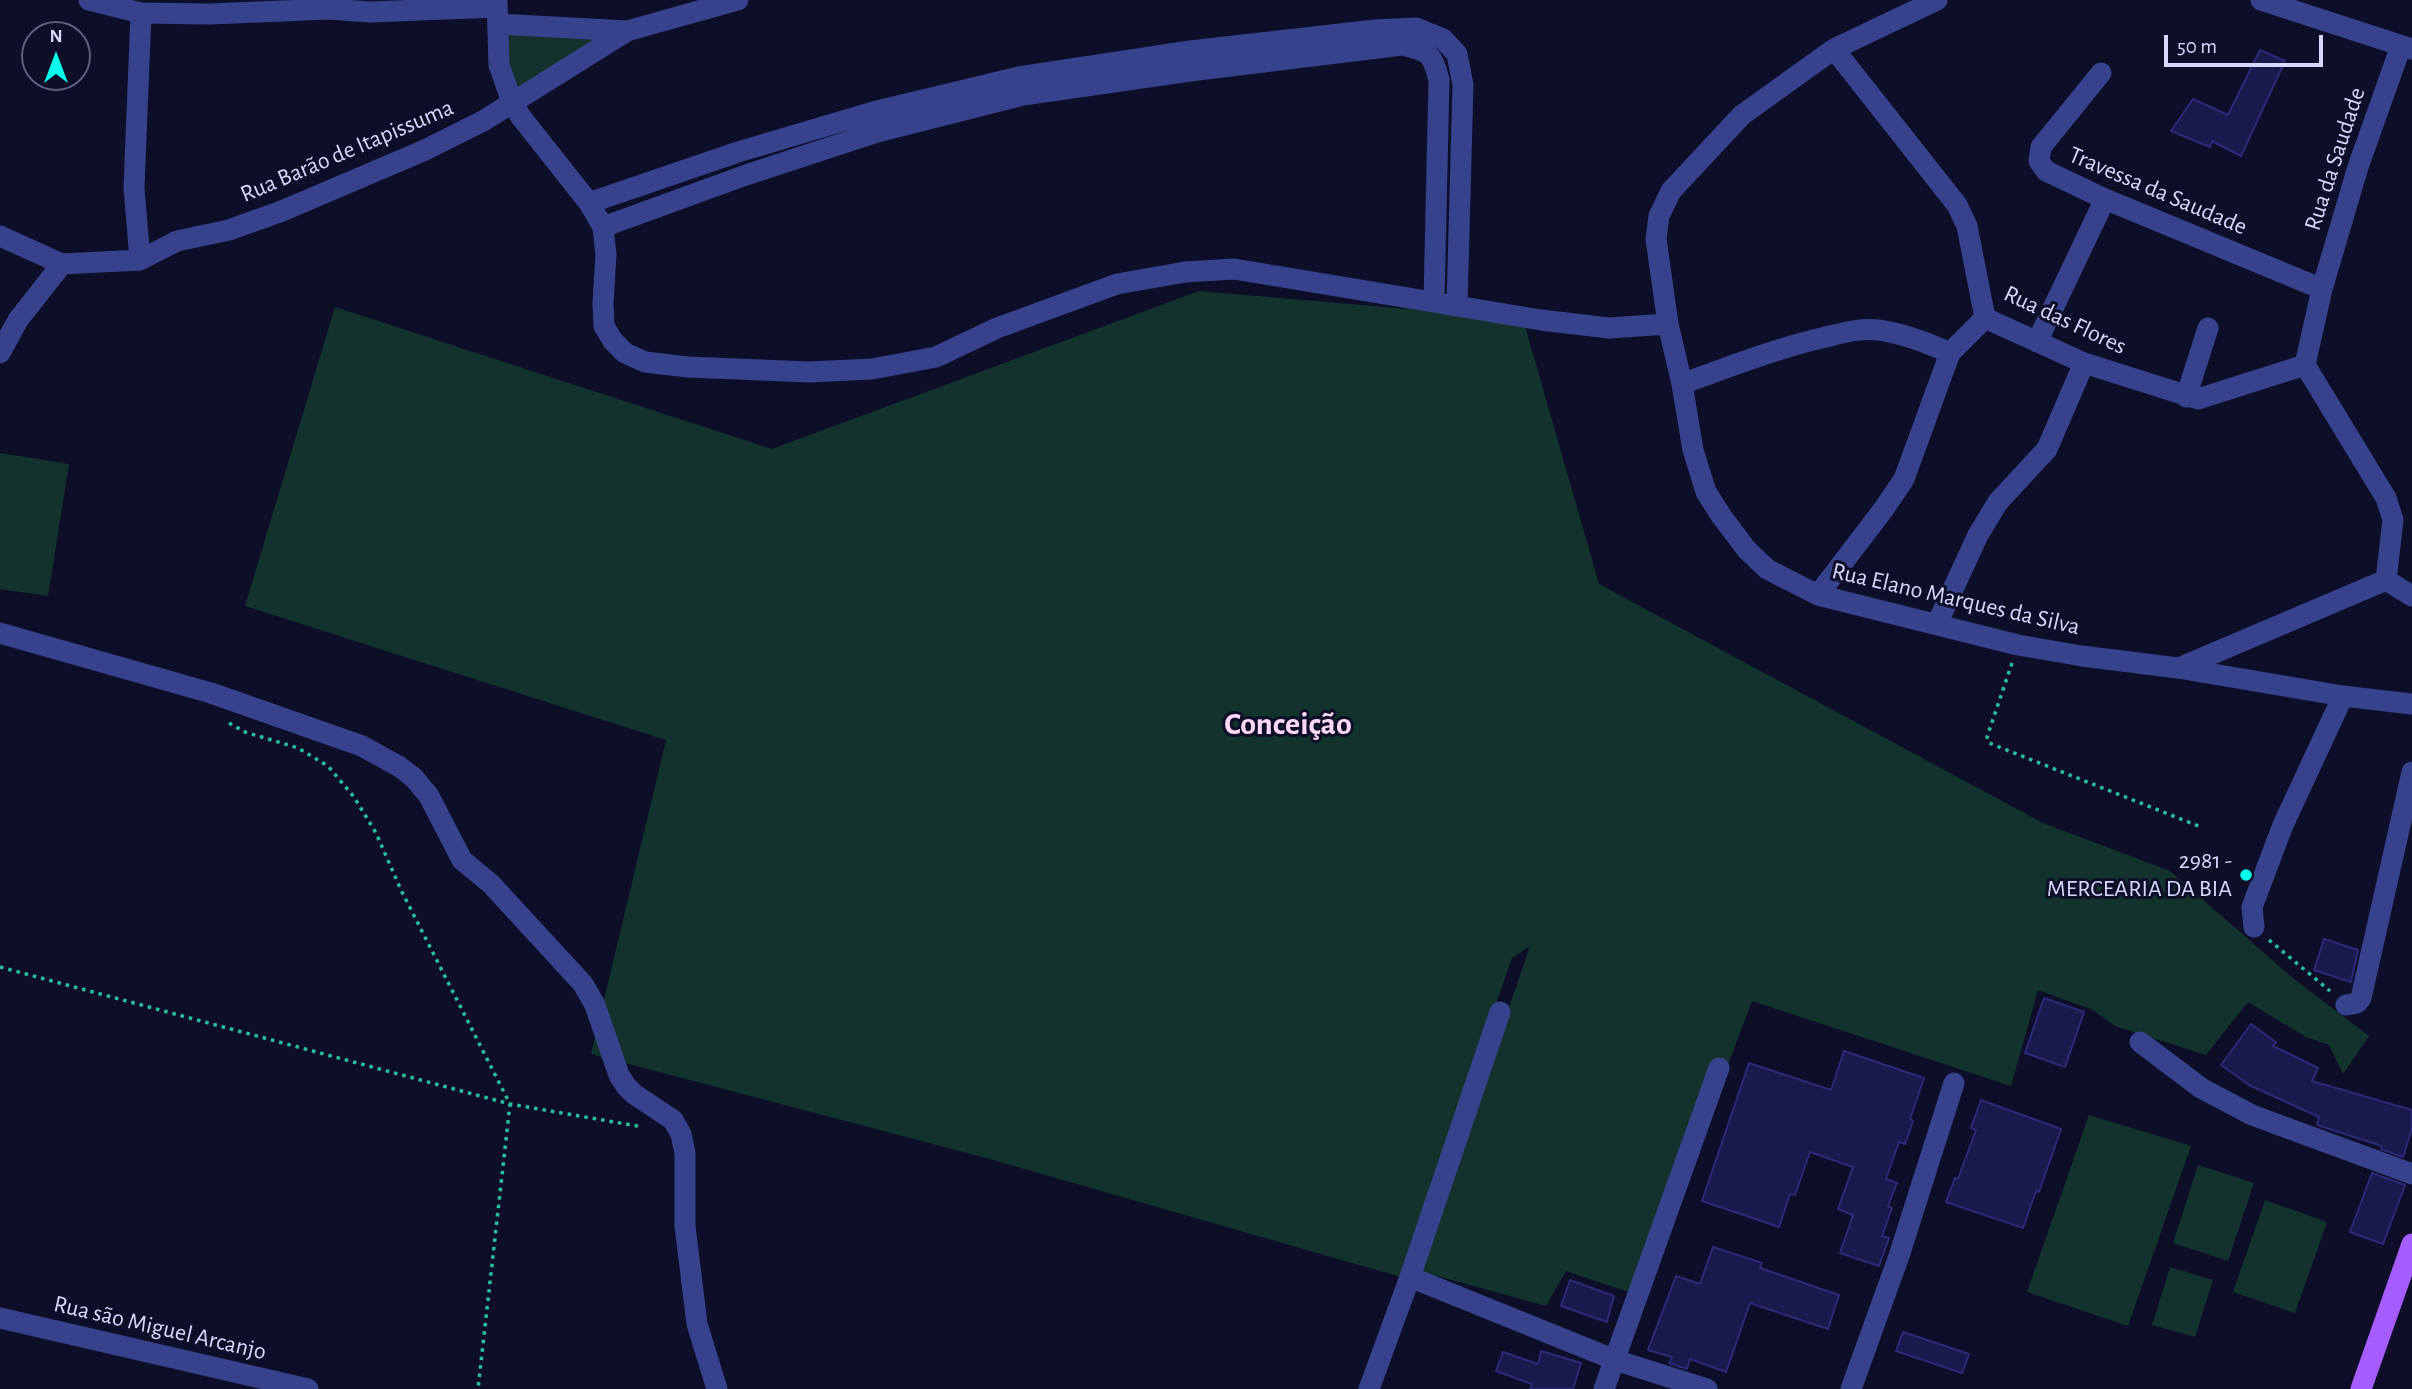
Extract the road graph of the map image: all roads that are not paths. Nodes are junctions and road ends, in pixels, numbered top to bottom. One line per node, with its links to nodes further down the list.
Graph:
1 (89, 0): 8 (street)
2 (738, 0): 9 (street, Rua Barão de Itapissuma)
3 (1937, 0): 11 (street, Rua Elano Marques da Silva)
4 (2261, 0): 10 (street)
5 (370, 6): 6 (street); 7 (street)
6 (170, 7): 8 (street)
7 (497, 10): 9 (street); 13 (street)
8 (141, 13): 18 (street)
9 (627, 31): 13 (street, Rua Barão de Itapissuma)
10 (2407, 47): 20 (street, Rua da Saudade)
11 (1833, 49): 23 (street, Rua das Flores); 24 (street, Rua Elano Marques da Silva)
12 (2101, 73): 14 (street, Travessa da Saudade)
13 (517, 110): 15 (street); 18 (street, Rua Barão de Itapissuma)
14 (2105, 199): 20 (street, Travessa da Saudade); 26 (street)
15 (589, 203): 16 (street); 22 (street)
16 (603, 227): 21 (street); 21 (street)
17 (0, 236): 19 (street)
18 (140, 260): 19 (street, Rua Barão de Itapissuma)
19 (62, 264): 27 (street)
20 (2322, 289): 30 (street)
21 (1434, 301): 22 (street)
22 (1457, 306): 24 (street)
23 (1985, 318): 26 (street, Rua das Flores); 28 (street)
24 (1668, 324): 31 (street, Rua Elano Marques da Silva)
25 (2208, 328): 32 (street)
26 (2037, 342): 29 (street, Rua das Flores)
27 (0, 353)
28 (1950, 353): 31 (street); 34 (street)
29 (2084, 363): 32 (street, Rua das Flores); 36 (street)
30 (2305, 365): 32 (street, Rua das Flores); 33 (street)
31 (1682, 384): 34 (street, Rua Elano Marques da Silva)
32 (2186, 397)
33 (2386, 580): 35 (street); 38 (street)
34 (1818, 595): 36 (street, Rua Elano Marques da Silva)
35 (2412, 596)
36 (1937, 624): 38 (street, Rua Elano Marques da Silva)
37 (0, 632): 54 (street)
38 (2178, 668): 39 (street, Rua Elano Marques da Silva)
39 (2343, 696): 40 (street, Rua Elano Marques da Silva); 42 (street)
40 (2412, 704)
41 (2412, 772): 43 (street)
42 (2254, 927)
43 (2346, 1005)
44 (1500, 1012): 50 (street)
45 (2140, 1042): 48 (street)
46 (1718, 1068): 52 (street)
47 (1954, 1083): 58 (street)
48 (2412, 1174)
49 (2412, 1244): 59 (main road)
50 (1410, 1277): 52 (street); 55 (street)
51 (0, 1318): 53 (street, Rua são Miguel Arcanjo)
52 (1615, 1360): 56 (street); 57 (street)
53 (308, 1389)
54 (717, 1389)
55 (1369, 1389)
56 (1604, 1389)
57 (1707, 1389)
58 (1851, 1389)
59 (2361, 1389)

